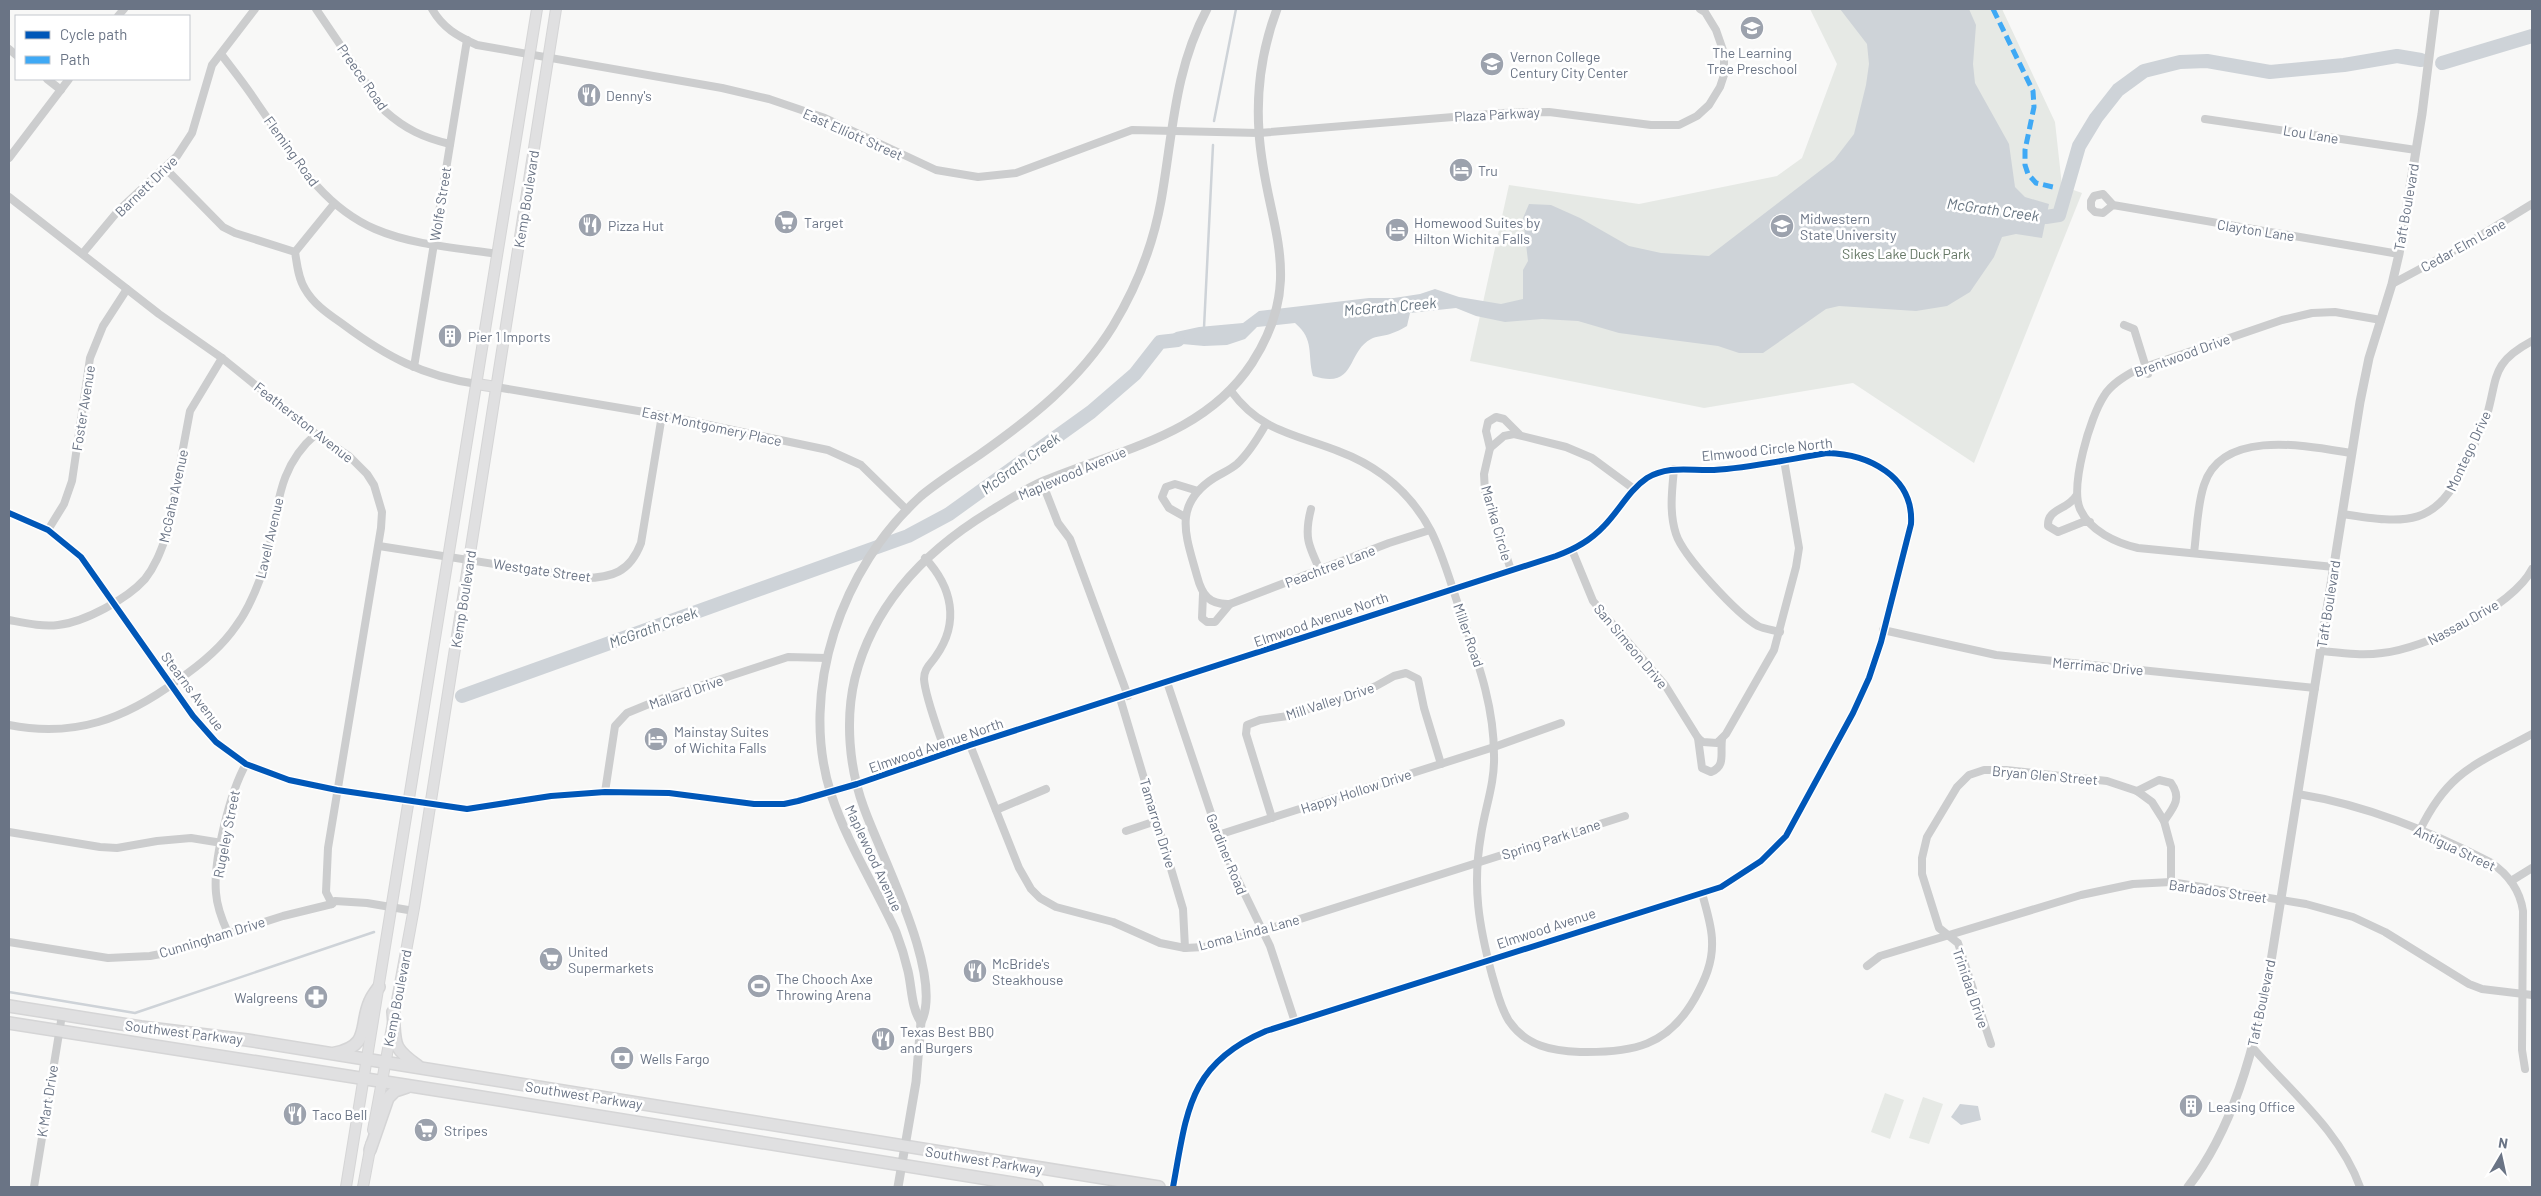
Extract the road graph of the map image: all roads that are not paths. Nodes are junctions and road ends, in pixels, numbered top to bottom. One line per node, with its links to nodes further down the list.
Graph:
1 (255, 9): 11 (street, Barnett Drive)
2 (316, 9): 20 (street, Preece Road)
3 (432, 9): 10 (street, East Elliott Street)
4 (537, 9): 12 (main road, Kemp Boulevard)
5 (556, 9): 13 (main road, Kemp Boulevard)
6 (1207, 9): 18 (street, Maplewood Avenue)
7 (1276, 9): 19 (street, Maplewood Avenue)
8 (1700, 9): 19 (street, Plaza Parkway)
9 (2435, 9): 21 (street, Taft Boulevard)
10 (467, 40): 12 (street, East Elliott Street); 20 (street, Wolfe Street)
11 (221, 54): 23 (street, Barnett Drive); 25 (street, Fleming Road)
12 (530, 55): 13 (street, East Elliott Street); 31 (main road, Kemp Boulevard)
13 (548, 58): 18 (street, East Elliott Street); 33 (main road, Kemp Boulevard)
14 (48, 80): 16 (street)
15 (69, 80): 16 (street)
16 (61, 90): 22 (street)
17 (2205, 119): 21 (street, Lou Lane)
18 (1171, 131): 19 (street, Plaza Parkway); 58 (street, Maplewood Avenue)
19 (1259, 133): 44 (street, Maplewood Avenue)
20 (450, 144): 28 (street, Wolfe Street)
21 (2416, 150): 32 (street, Taft Boulevard)
22 (9, 158)
23 (165, 168): 29 (street); 30 (street, Barnett Drive)
24 (9, 197): 30 (street, Featherston Avenue)
25 (334, 204): 28 (street, Fleming Road); 29 (street)
26 (2532, 204): 34 (street, Cedar Elm Lane)
27 (2113, 205): 32 (street, Clayton Lane)
28 (433, 244): 31 (street, Fleming Road); 40 (street, Wolfe Street)
29 (295, 252): 40 (street)
30 (83, 253): 35 (street, Featherston Avenue)
31 (498, 254): 33 (main road); 42 (main road, Kemp Boulevard)
32 (2399, 254): 34 (street, Taft Boulevard)
33 (517, 257): 43 (main road, Kemp Boulevard)
34 (2392, 284): 36 (street, Taft Boulevard)
35 (127, 289): 39 (street, Featherston Avenue); 63 (street, Foster Avenue)
36 (2381, 320): 41 (street, Brentwood Drive); 50 (street, Taft Boulevard)
37 (2124, 325): 41 (street)
38 (2532, 341): 60 (street, Montego Drive)
39 (222, 358): 47 (street, Featherston Avenue); 77 (street, McGaha Avenue)
40 (414, 368): 42 (street)
41 (2147, 370): 56 (street, Brentwood Drive)
42 (476, 384): 43 (main road); 68 (main road, Kemp Boulevard)
43 (496, 387): 45 (street, East Montgomery Place); 70 (main road, Kemp Boulevard)
44 (1231, 391): 46 (street, Miller Road); 53 (street, Maplewood Avenue)
45 (662, 415): 58 (street, East Montgomery Place); 70 (street, Westgate Street)
46 (1266, 424): 55 (street, Peachtree Lane); 64 (street, Miller Road)
47 (316, 434): 65 (street, Featherston Avenue); 85 (street, Lavell Avenue)
48 (1519, 434): 49 (street); 49 (street, Marika Circle); 54 (street, Marika Circle)
49 (1490, 448): 74 (street, Marika Circle)
50 (2351, 453): 60 (street, Taft Boulevard); 67 (street)
51 (1784, 460): 52 (street, Elmwood Circle North); 80 (street, Elmwood Circle North); 81 (street, San Simeon Drive)
52 (1674, 469): 54 (street, Elmwood Circle North); 81 (street)
53 (1042, 482): 69 (street, Maplewood Avenue); 87 (street)
54 (1634, 490): 66 (street, Elmwood Circle North)
55 (1198, 491): 61 (street, Peachtree Lane); 61 (street)
56 (2076, 496): 62 (street); 62 (street)
57 (1312, 509): 73 (street)
58 (907, 510): 83 (street, Maplewood Avenue)
59 (9, 513): 63 (street, Stearns Avenue)
60 (2342, 514): 71 (street, Taft Boulevard)
61 (1185, 518): 76 (street, Peachtree Lane)
62 (2090, 522): 67 (street)
63 (48, 530): 77 (street, Stearns Avenue)
64 (1430, 530): 73 (street, Peachtree Lane); 75 (street, Miller Road)
65 (379, 546): 68 (street, Westgate Street); 101 (street, Featherston Avenue)
66 (1572, 550): 74 (street, Elmwood Circle North); 92 (street, San Simeon Drive)
67 (2194, 553): 71 (street)
68 (449, 557): 70 (street, Westgate Street); 106 (main road, Kemp Boulevard)
69 (925, 558): 96 (street); 99 (street, Maplewood Avenue)
70 (469, 560): 107 (main road, Kemp Boulevard)
71 (2334, 567): 82 (street, Taft Boulevard)
72 (2532, 569): 82 (street, Nassau Drive)
73 (1320, 570): 78 (street, Peachtree Lane)
74 (1510, 570): 75 (street, Elmwood Circle North)
75 (1453, 588): 84 (street, Elmwood Avenue North); 95 (street, Miller Road)
76 (1203, 594): 78 (street); 78 (street, Peachtree Lane)
77 (115, 602): 79 (street, McGaha Avenue); 85 (street, Stearns Avenue)
78 (1230, 604)
79 (9, 620)
80 (1883, 630): 86 (street, Merrimac Drive); 122 (street, Elmwood Avenue)
81 (1780, 632): 93 (street, San Simeon Drive)
82 (2321, 651): 86 (street, Taft Boulevard)
83 (827, 658): 103 (street, Mallard Drive); 104 (street, Maplewood Avenue)
84 (1167, 682): 87 (street, Elmwood Avenue North); 116 (street, Gardiner Road)
85 (172, 685): 90 (street, Lavell Avenue); 97 (street, Stearns Avenue)
86 (2315, 688): 105 (street, Taft Boulevard)
87 (1128, 696): 88 (street, Elmwood Avenue North)
88 (1120, 698): 94 (street, Elmwood Avenue North); 111 (street, Tamarron Drive)
89 (1562, 723): 95 (street, Happy Hollow Drive)
90 (9, 726)
91 (2532, 734): 113 (street)
92 (1698, 738): 93 (street); 93 (street, San Simeon Drive)
93 (1722, 739)
94 (970, 745): 96 (street, Elmwood Avenue North); 108 (street, Loma Linda Lane)
95 (1494, 747): 98 (street, Happy Hollow Drive); 118 (street, Miller Road)
96 (946, 754): 99 (street, Elmwood Avenue North)
97 (246, 764): 101 (street, Stearns Avenue); 117 (street, Rugeley Street)
98 (1441, 764): 110 (street, Happy Hollow Drive); 110 (street, Mill Valley Drive)
99 (857, 784): 104 (street, Elmwood Avenue North); 139 (street, Maplewood Avenue)
100 (1046, 789): 108 (street)
101 (337, 790): 106 (street, Stearns Avenue); 124 (street, Featherston Avenue)
102 (2137, 791): 112 (street, Bryan Glen Street); 112 (street); 129 (street, Bryan Glen Street)
103 (605, 792): 104 (street, Elmwood Avenue North); 107 (street, Elmwood Avenue North)
104 (831, 792): 139 (street, Maplewood Avenue)
105 (2298, 794): 113 (street, Antigua Street); 123 (street, Taft Boulevard)
106 (409, 801): 107 (street, Elmwood Avenue North); 125 (main road, Kemp Boulevard)
107 (430, 804): 126 (main road, Kemp Boulevard)
108 (996, 810): 131 (street, Loma Linda Lane)
109 (1624, 816): 118 (street, Spring Park Lane)
110 (1272, 818): 116 (street, Happy Hollow Drive)
111 (1156, 821): 114 (street); 131 (street, Tamarron Drive)
112 (2164, 821): 121 (street, Bryan Glen Street)
113 (2420, 830): 120 (street, Antigua Street)
114 (1126, 831)
115 (9, 832): 117 (street)
116 (1218, 835): 127 (street, Gardiner Road)
117 (222, 843): 128 (street, Rugeley Street)
118 (1478, 862): 127 (street, Loma Linda Lane); 132 (street, Miller Road)
119 (2532, 868): 120 (street)
120 (2511, 881): 135 (street, Antigua Street)
121 (2171, 882): 123 (street, Barbados Street); 129 (street, Barbados Street)
122 (1702, 893): 132 (street, Elmwood Avenue); 132 (street, Miller Road)
123 (2281, 900): 135 (street, Barbados Street); 145 (street, Taft Boulevard)
124 (332, 904): 125 (street, Cunningham Drive); 128 (street, Cunningham Drive)
125 (392, 907): 126 (street, Cunningham Drive); 134 (main road, Kemp Boulevard)
126 (414, 911): 137 (main road, Kemp Boulevard)
127 (1262, 931): 131 (street, Loma Linda Lane); 140 (street, Gardiner Road)
128 (228, 934): 130 (street, Cunningham Drive)
129 (1946, 935): 133 (street, Barbados Street); 144 (street, Trinidad Drive)
130 (9, 942)
131 (1185, 948)
132 (1488, 959): 140 (street, Elmwood Avenue)
133 (1867, 966)
134 (379, 987): 147 (main road); 148 (main road, Kemp Boulevard)
135 (2528, 995): 151 (street, Antigua Street)
136 (9, 1006): 138 (main road, Southwest Parkway)
137 (393, 1012): 149 (main road, Kemp Boulevard); 150 (main road)
138 (62, 1015): 142 (street, K Mart Drive); 143 (main road, Southwest Parkway)
139 (921, 1022): 157 (street, Maplewood Avenue)
140 (1295, 1022): 166 (street, Elmwood Avenue)
141 (9, 1023): 142 (main road, Southwest Parkway)
142 (59, 1032): 146 (main road, Southwest Parkway); 160 (street, K Mart Drive)
143 (200, 1035): 146 (main road); 147 (main road, Southwest Parkway)
144 (1991, 1044)
145 (2253, 1048): 167 (street, Taft Boulevard); 168 (street)
146 (196, 1053): 152 (main road, Southwest Parkway)
147 (325, 1053): 148 (main road, Southwest Parkway)
148 (367, 1060): 149 (main road, Southwest Parkway); 152 (main road, Kemp Boulevard)
149 (385, 1063): 150 (main road, Southwest Parkway); 153 (main road, Kemp Boulevard)
150 (421, 1068): 155 (main road, Southwest Parkway)
151 (2525, 1068)
152 (364, 1078): 153 (main road, Southwest Parkway); 161 (main road, Kemp Boulevard)
153 (382, 1081): 154 (main road, Southwest Parkway); 158 (main road, Kemp Boulevard)
154 (412, 1086): 156 (main road, Southwest Parkway); 158 (main road)
155 (659, 1108): 156 (main road); 157 (main road, Southwest Parkway)
156 (654, 1125): 159 (main road, Southwest Parkway)
157 (905, 1148): 159 (street, Maplewood Avenue); 165 (main road, Southwest Parkway)
158 (370, 1150): 162 (main road, Kemp Boulevard)
159 (903, 1165): 163 (street, Maplewood Avenue); 164 (main road, Southwest Parkway)
160 (34, 1187)
161 (346, 1187)
162 (363, 1187)
163 (898, 1187)
164 (1036, 1187)
165 (1159, 1187)
166 (1173, 1187)
167 (2188, 1187)
168 (2360, 1187)

